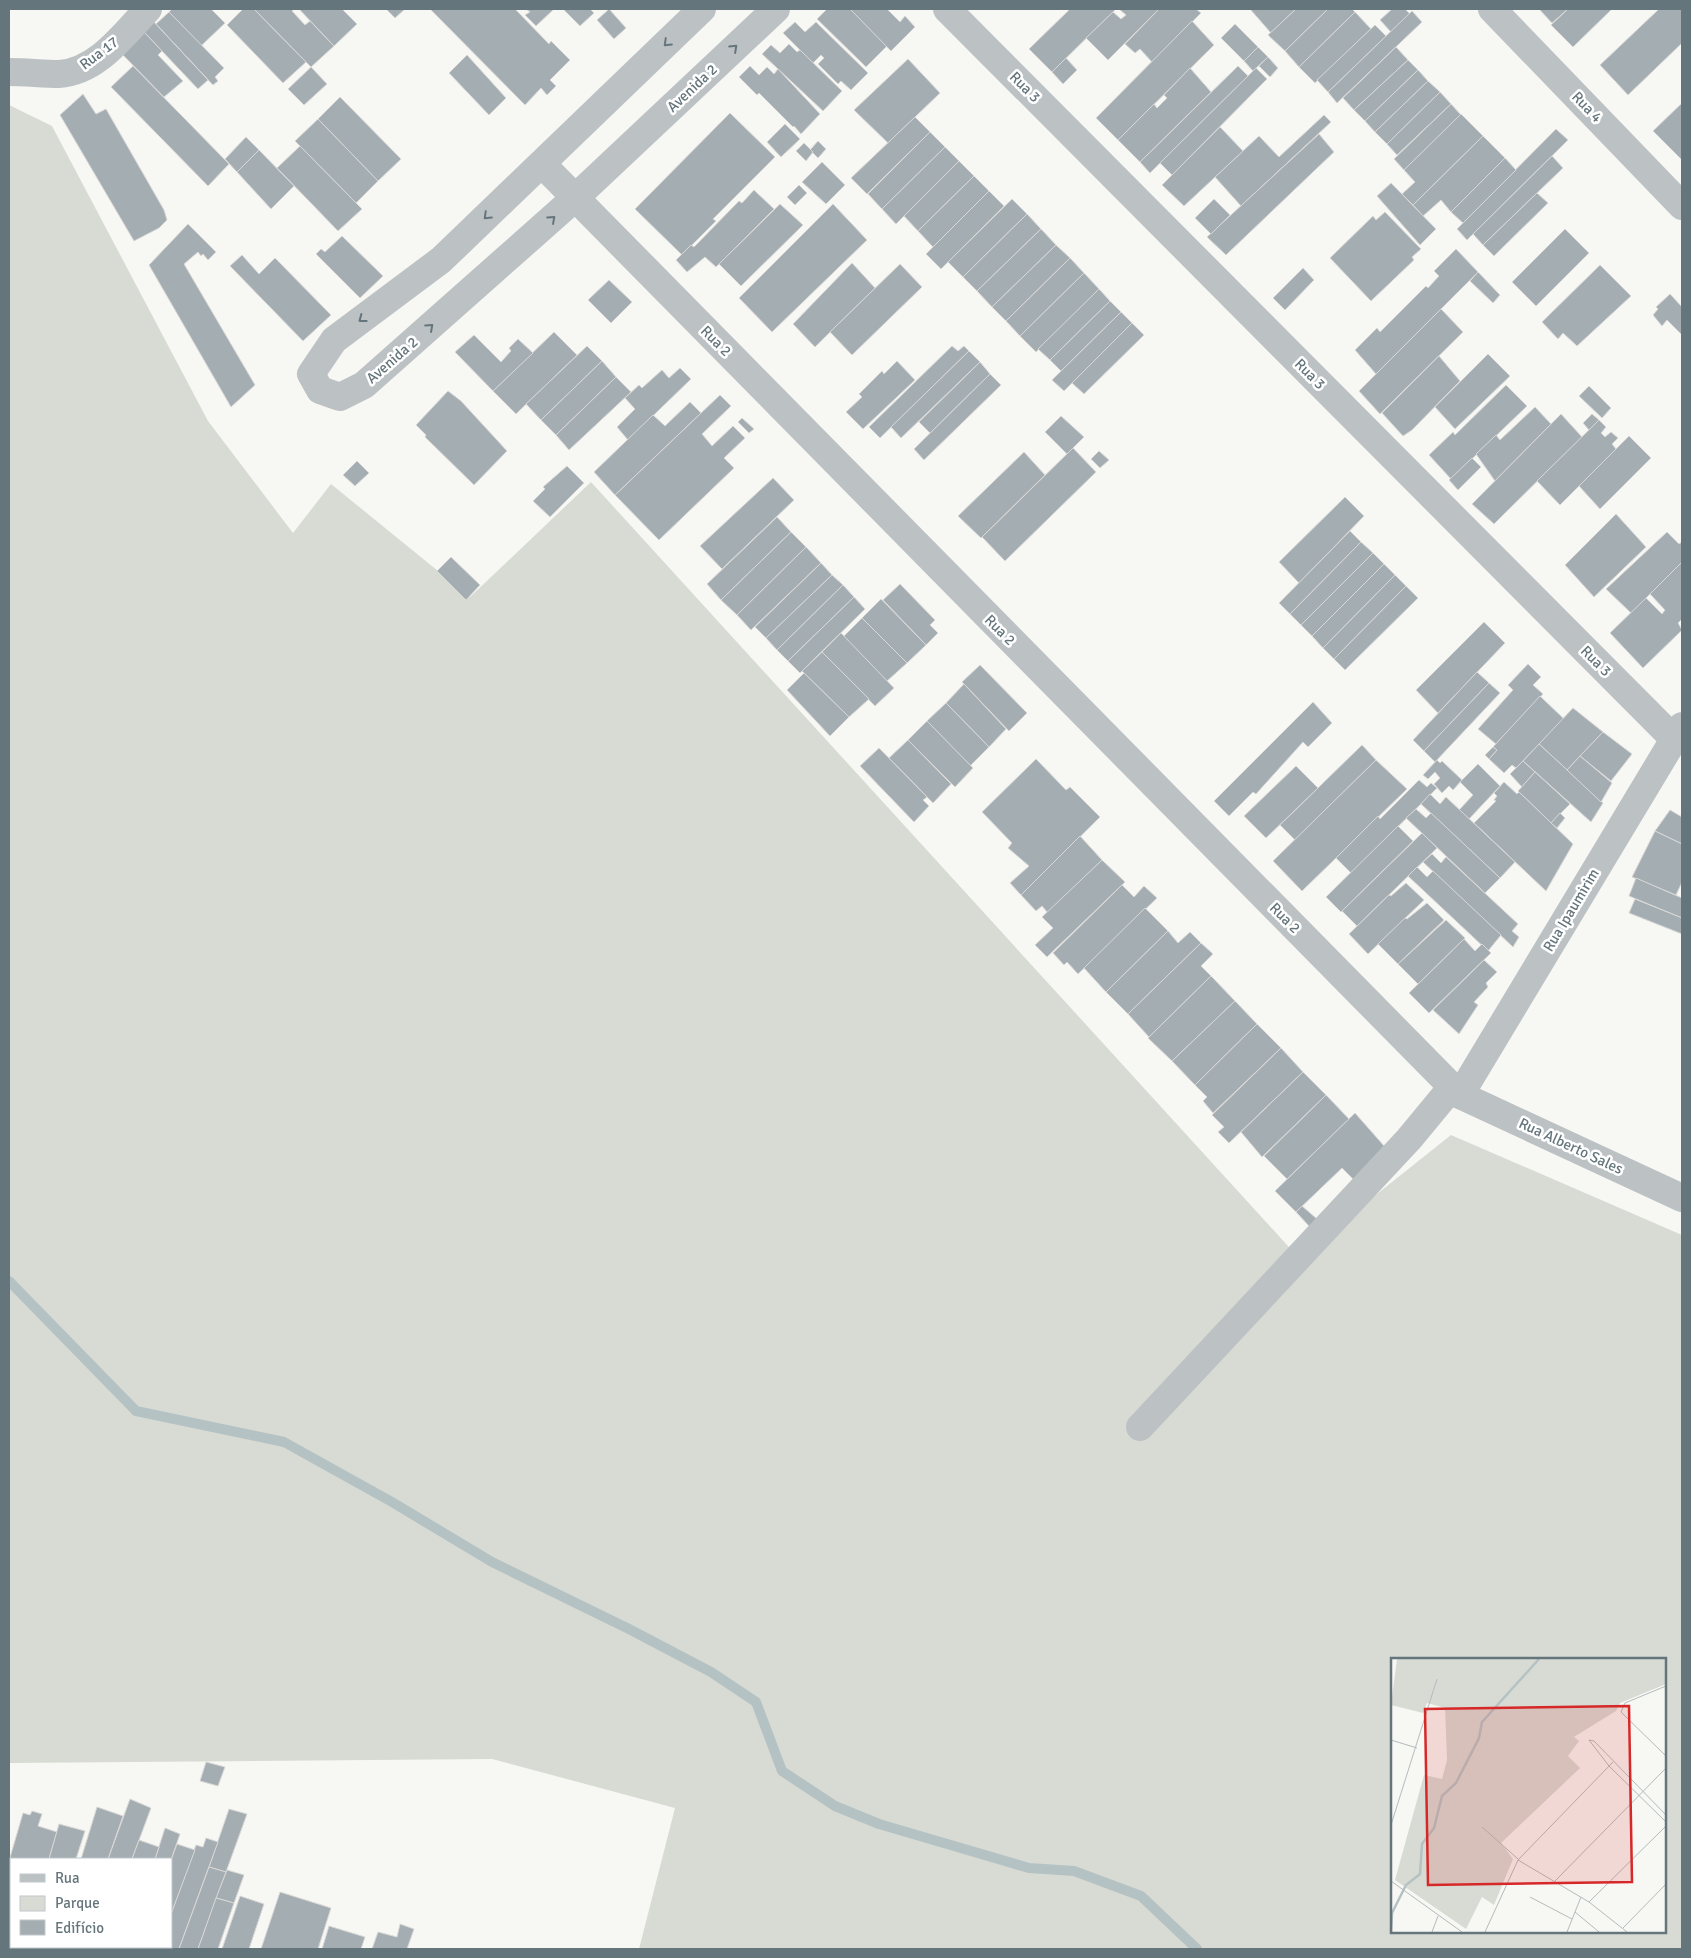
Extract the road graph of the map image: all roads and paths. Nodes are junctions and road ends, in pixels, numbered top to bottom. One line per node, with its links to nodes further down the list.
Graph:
1 (148, 9): 6 (street, Rua 17)
2 (702, 9): 7 (street, Avenida 2, one-way to 7)
3 (776, 9): 8 (street, Avenida 2, one-way to 3)
4 (947, 9): 10 (street, Rua 3)
5 (1492, 9): 9 (street, Rua 4)
6 (9, 72)
7 (542, 164): 8 (street, Rua 2); 8 (street, Avenida 2, one-way to 8)
8 (576, 198): 11 (street, Rua 2)
9 (1682, 206)
10 (1678, 732): 11 (street, Rua Ipaumirim)
11 (1456, 1091): 12 (street, Rua Alberto Sales); 13 (street, Rua Ipaumirim)
12 (1682, 1198)
13 (1140, 1428)

